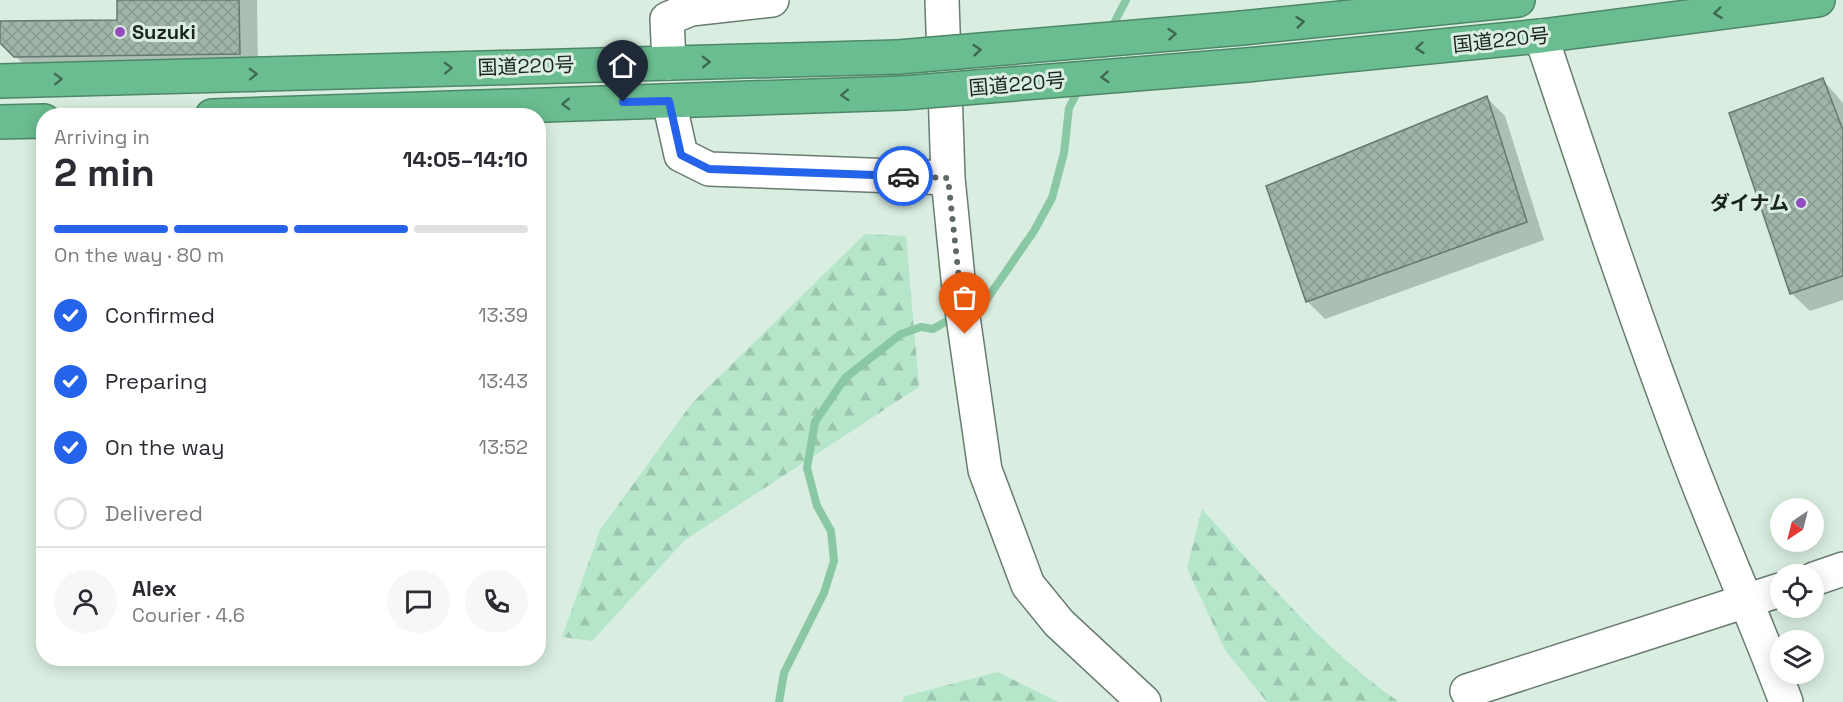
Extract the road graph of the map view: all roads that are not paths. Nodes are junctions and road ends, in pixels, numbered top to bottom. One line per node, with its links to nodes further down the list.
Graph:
1 (772, 0): 6 (street)
2 (942, 0): 12 (street)
3 (1518, 0): 6 (highway, 国道220号, one-way to 3, bridge)
4 (1818, 0): 5 (highway, 国道220号, one-way to 5)
5 (1541, 36): 8 (highway, 国道220号, one-way to 8, bridge); 16 (street)
6 (669, 63): 7 (highway, 国道220号, one-way to 6)
7 (0, 81)
8 (669, 101): 9 (highway, 国道220号, one-way to 9); 12 (street)
9 (456, 108)
10 (36, 121): 11 (highway)
11 (0, 122)
12 (948, 178): 18 (street)
13 (1843, 568): 14 (street)
14 (1824, 575)
15 (1770, 593): 16 (street)
16 (1748, 601): 17 (street); 19 (street)
17 (1467, 691)
18 (1144, 702)
19 (1786, 702)

